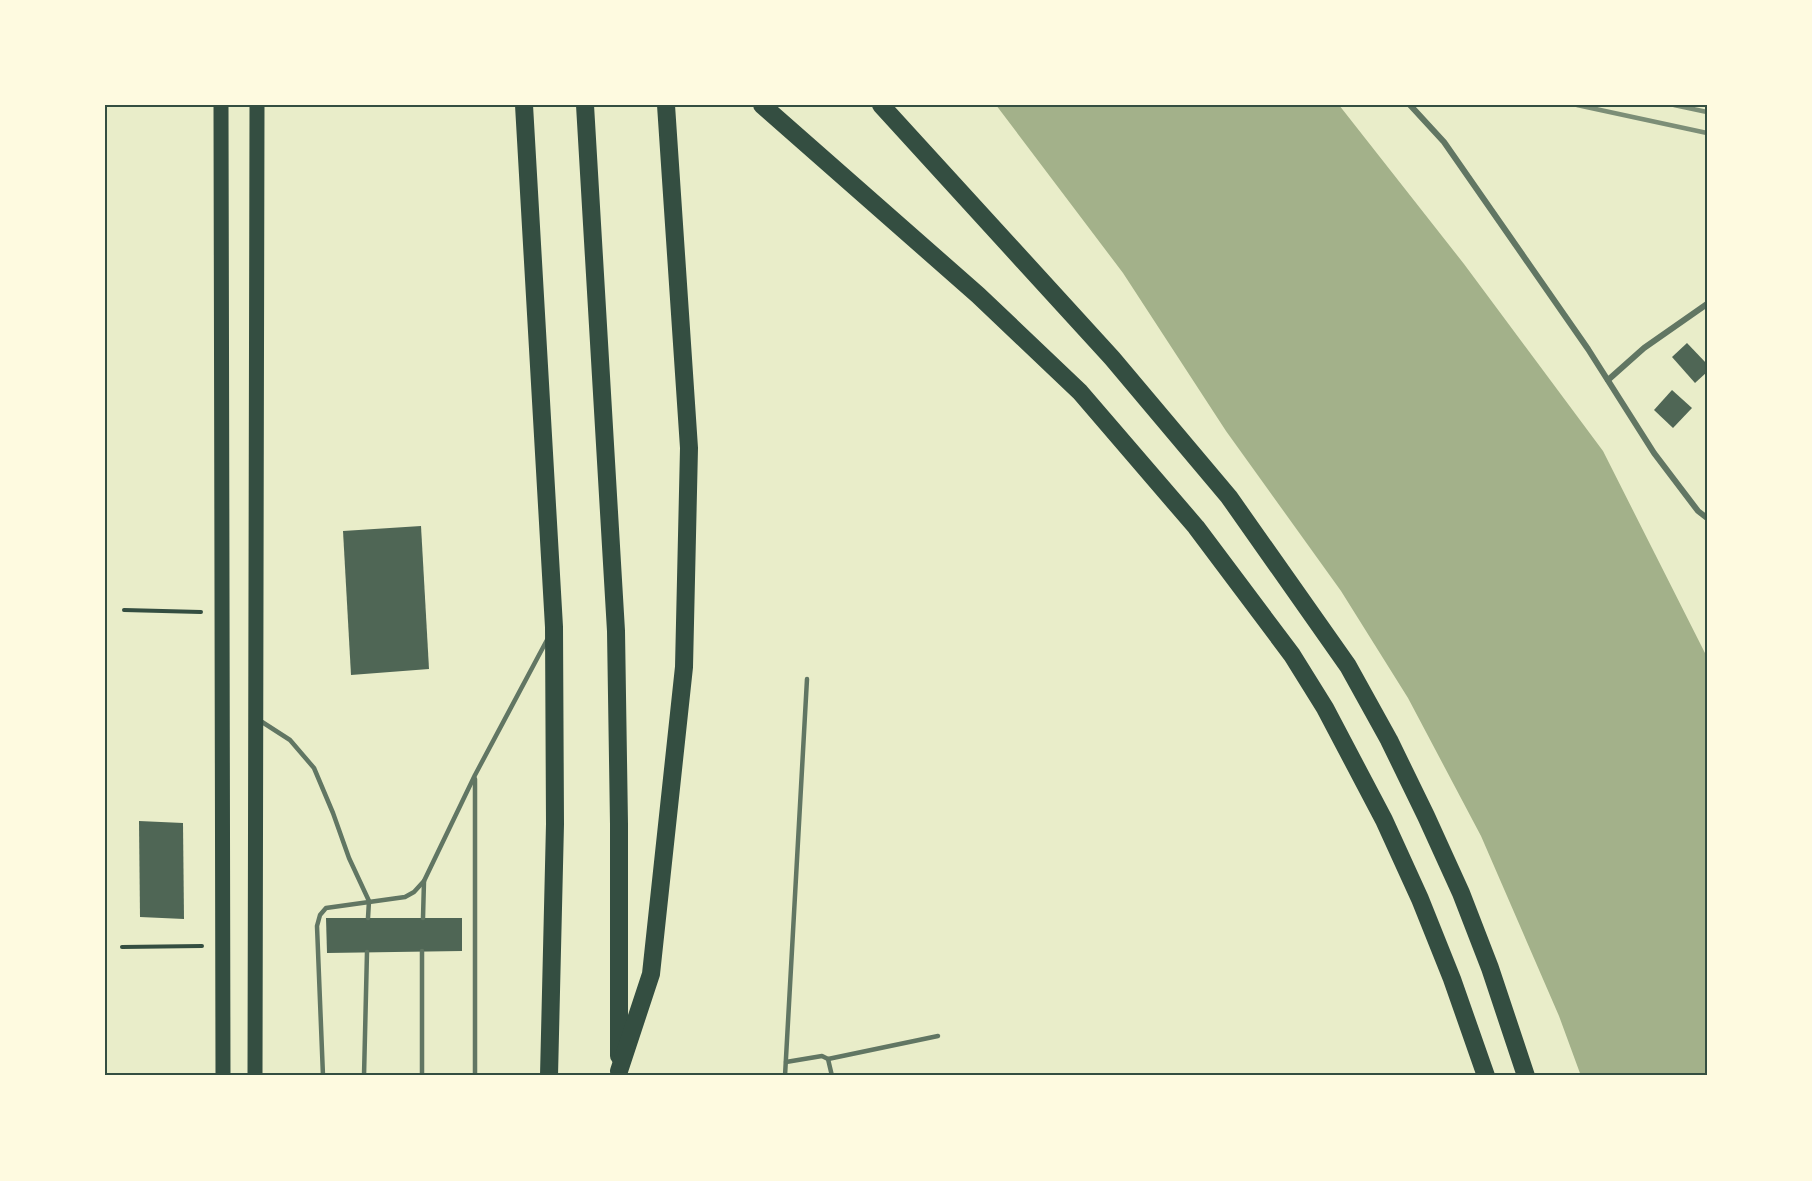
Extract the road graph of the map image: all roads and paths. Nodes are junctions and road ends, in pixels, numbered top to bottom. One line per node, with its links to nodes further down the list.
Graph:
1 (221, 105): 30 (main road)
2 (257, 105): 16 (main road)
3 (524, 105): 14 (highway)
4 (585, 105): 29 (highway)
5 (666, 105): 29 (highway)
6 (762, 105): 39 (highway)
7 (881, 105): 40 (highway)
8 (1410, 105): 10 (street)
9 (1707, 304): 10 (street)
10 (1608, 380): 11 (street)
11 (1707, 518)
12 (124, 610): 13 (path)
13 (207, 612)
14 (554, 627): 17 (lane); 36 (highway)
15 (807, 679): 28 (lane)
16 (257, 718): 19 (lane); 31 (main road)
17 (475, 775): 18 (lane); 35 (lane)
18 (424, 881): 19 (lane); 21 (lane)
19 (369, 901): 20 (lane); 32 (lane)
20 (368, 918)
21 (423, 918)
22 (122, 946): 23 (path)
23 (206, 946)
24 (422, 951): 34 (lane)
25 (367, 952): 33 (lane)
26 (938, 1036): 27 (lane)
27 (828, 1059): 28 (lane); 38 (lane)
28 (786, 1062): 37 (lane)
29 (619, 1074)
30 (223, 1076)
31 (255, 1076)
32 (323, 1076)
33 (364, 1076)
34 (422, 1076)
35 (475, 1076)
36 (549, 1076)
37 (785, 1076)
38 (832, 1076)
39 (1486, 1076)
40 (1526, 1076)

